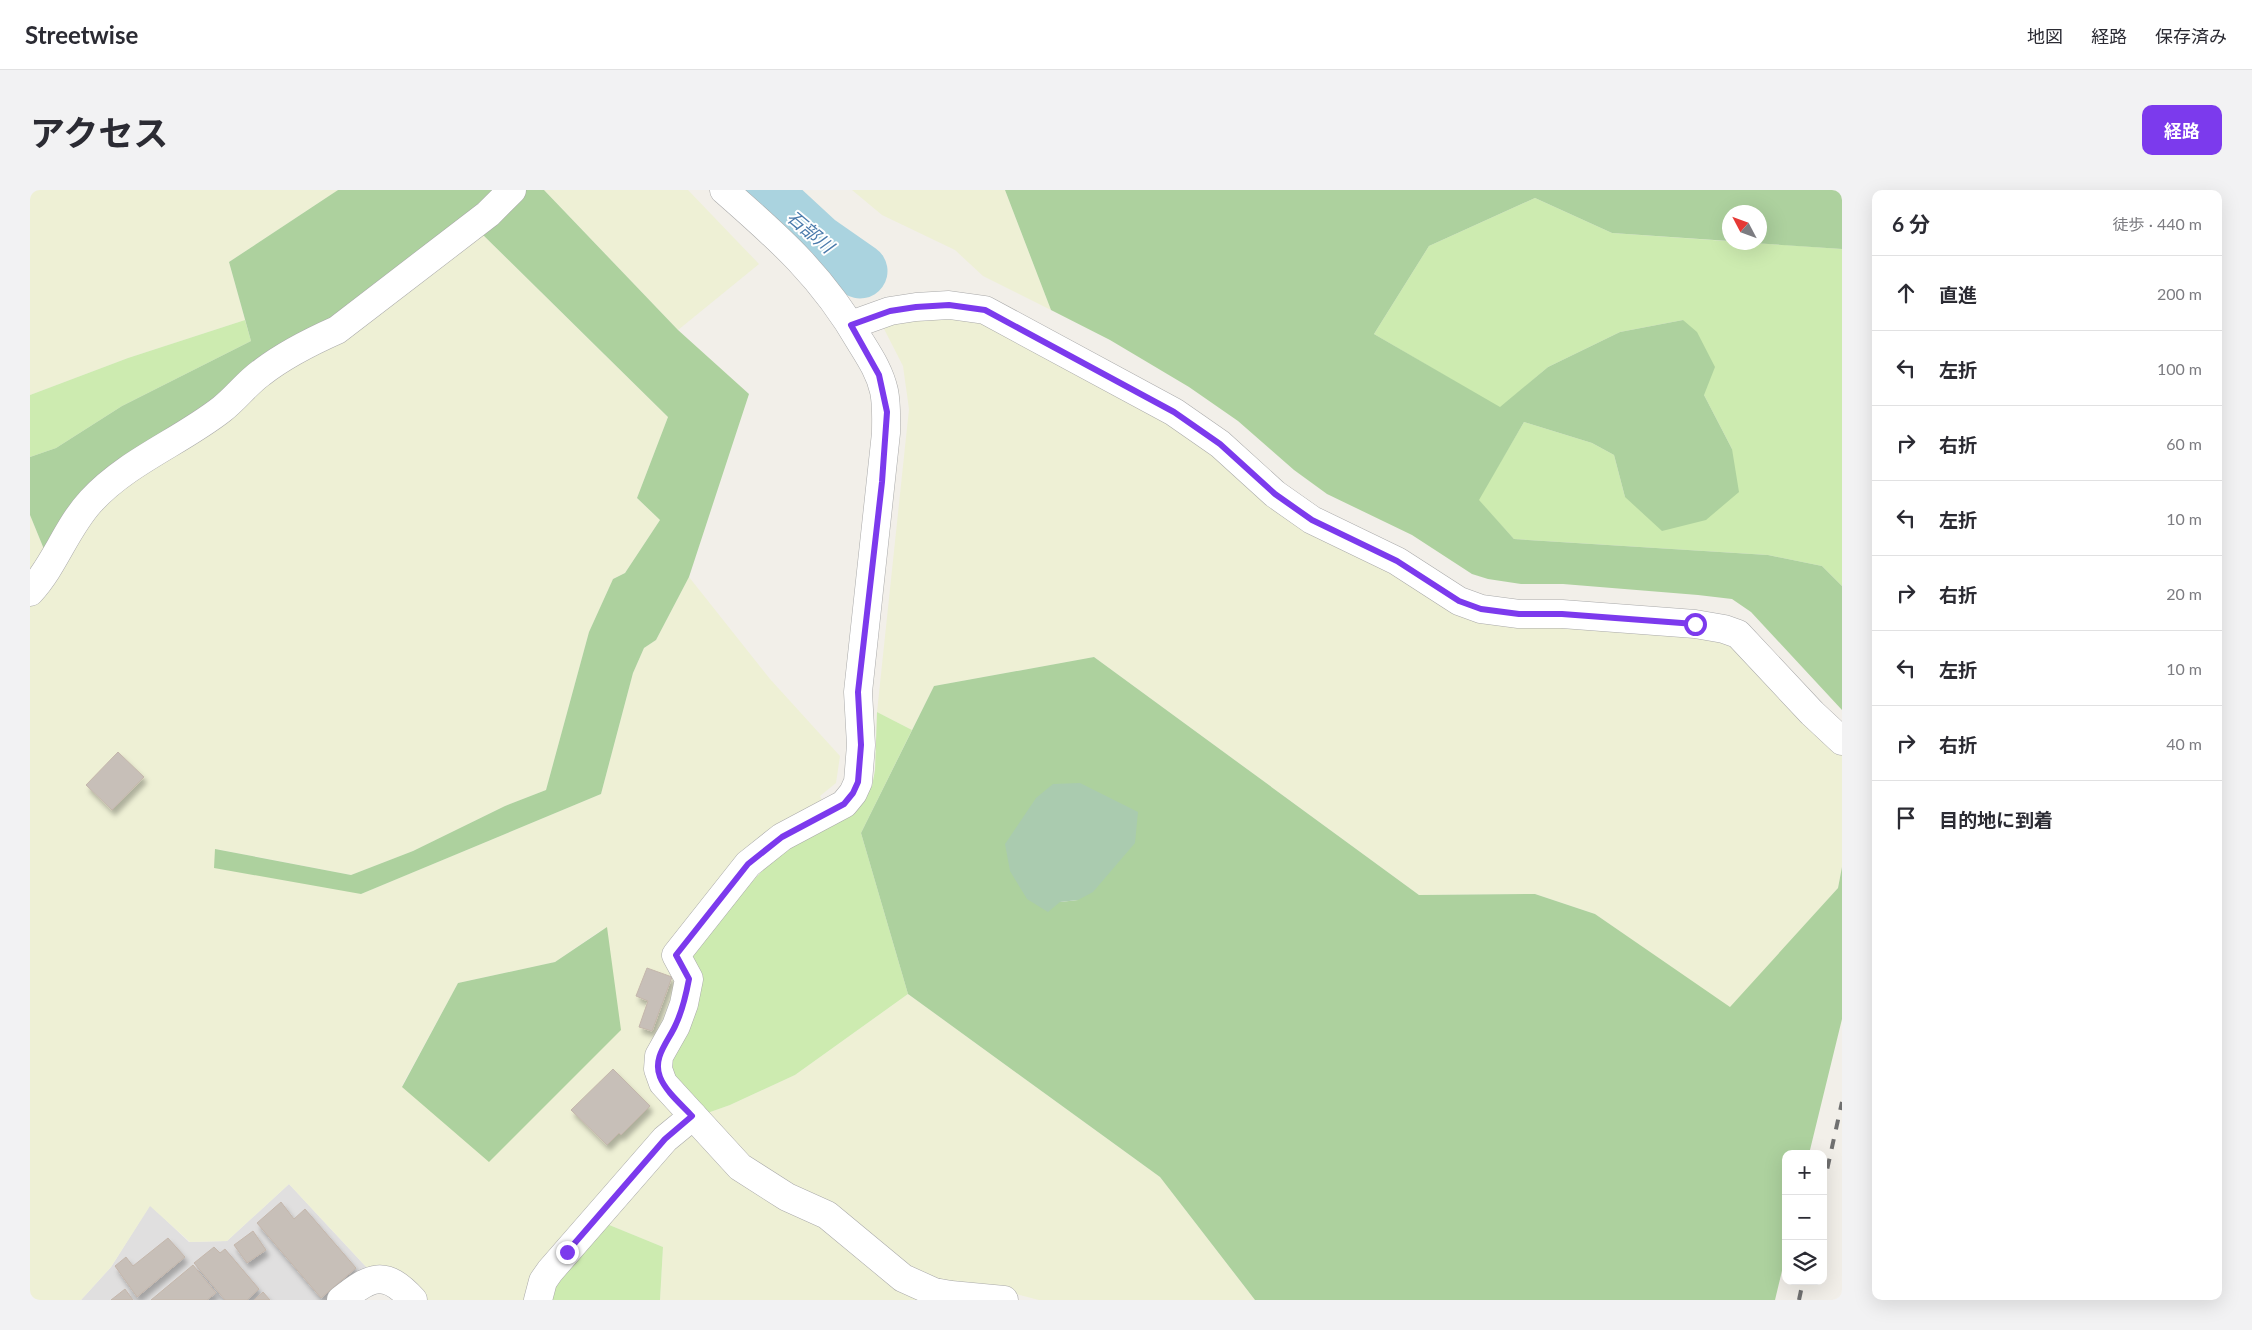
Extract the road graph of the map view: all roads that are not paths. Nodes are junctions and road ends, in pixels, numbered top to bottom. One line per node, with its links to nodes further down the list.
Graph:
1 (512, 190): 4 (street)
2 (724, 190): 3 (street)
3 (851, 325): 5 (street); 6 (street)
4 (30, 592)
5 (1842, 741)
6 (692, 1116): 9 (street); 10 (street)
7 (341, 1300): 8 (street)
8 (413, 1300)
9 (538, 1300)
10 (1004, 1300)

